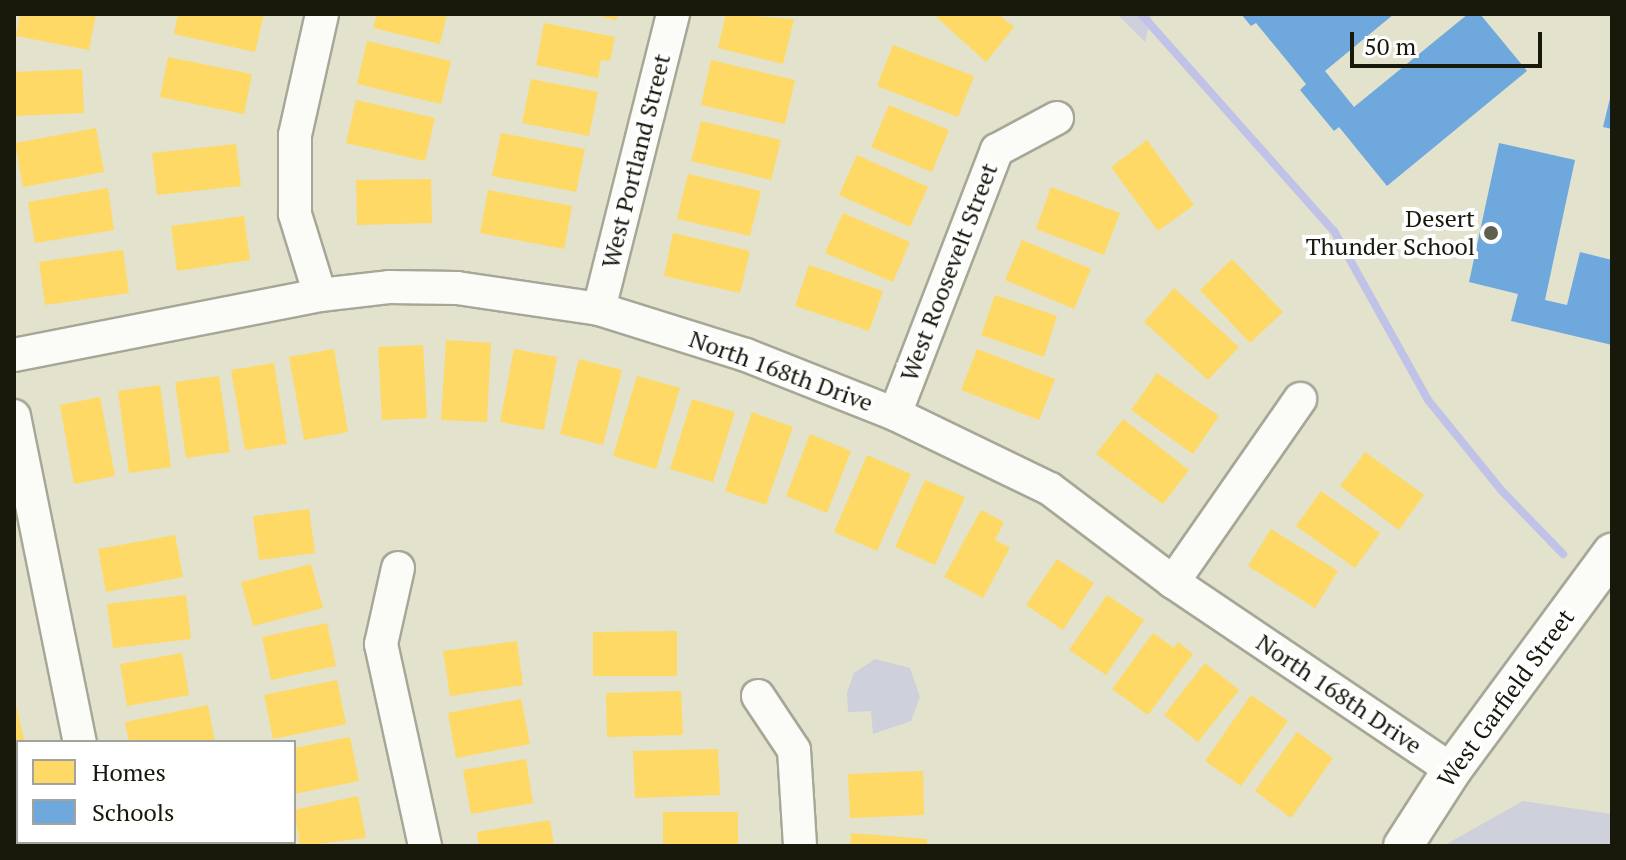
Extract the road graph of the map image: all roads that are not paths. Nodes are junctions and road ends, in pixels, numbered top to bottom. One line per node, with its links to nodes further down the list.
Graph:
1 (322, 14): 4 (street)
2 (673, 14): 5 (street, West Portland Street)
3 (1057, 118): 8 (street, West Roosevelt Street)
4 (320, 295): 5 (street, North 168th Drive); 6 (street, North 168th Drive)
5 (599, 309): 8 (street, North 168th Drive)
6 (14, 355)
7 (1300, 399): 12 (street)
8 (895, 414): 12 (street, North 168th Drive)
9 (14, 416): 14 (street)
10 (398, 568): 16 (street)
11 (1595, 575): 15 (street, West Garfield Street)
12 (1173, 582): 15 (street, North 168th Drive)
13 (758, 696): 17 (street)
14 (80, 740)
15 (1452, 770): 18 (street, West Garfield Street)
16 (425, 846)
17 (800, 846)
18 (1403, 846)

